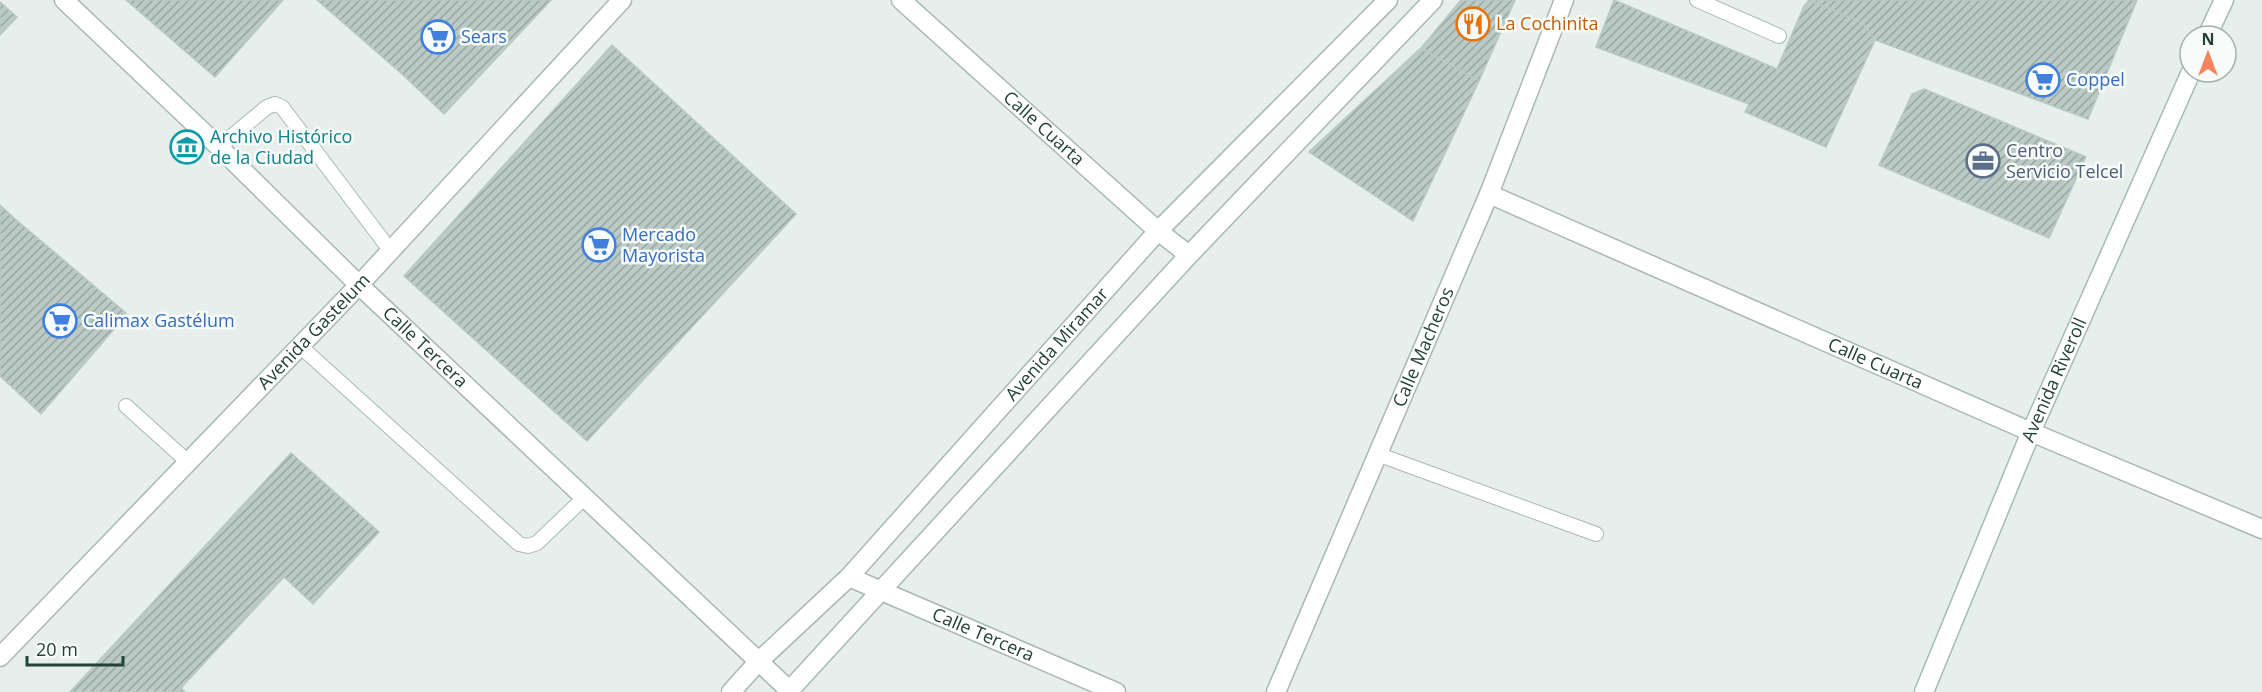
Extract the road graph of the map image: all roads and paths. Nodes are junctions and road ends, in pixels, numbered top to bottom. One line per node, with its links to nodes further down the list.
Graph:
1 (64, 0): 12 (street, Calle Tercera)
2 (622, 0): 15 (street, Avenida Gastelum)
3 (902, 0): 14 (street, Calle Cuarta)
4 (1388, 0): 14 (street, Avenida Miramar)
5 (1433, 0): 16 (street, Avenida Miramar)
6 (1564, 0): 13 (street, Calle Macheros)
7 (1697, 0): 10 (lane)
8 (2224, 0): 9 (street)
9 (2213, 24)
10 (1779, 36)
11 (2186, 84): 20 (street, Avenida Riveroll)
12 (219, 147): 15 (lane); 17 (street, Calle Tercera)
13 (1489, 194): 20 (street, Calle Cuarta); 21 (street, Calle Macheros)
14 (1158, 231): 16 (street, Calle Cuarta); 26 (street, Avenida Miramar)
15 (390, 250): 17 (street, Avenida Gastelum)
16 (1189, 255): 27 (street, Avenida Miramar)
17 (359, 285): 18 (street, Avenida Gastelum); 23 (street, Calle Tercera)
18 (300, 346): 22 (street, Avenida Gastelum); 23 (lane)
19 (126, 406): 22 (lane)
20 (2031, 432): 24 (street, Calle Cuarta); 34 (street, Avenida Riveroll)
21 (1377, 454): 25 (lane); 33 (street, Calle Macheros)
22 (188, 462): 28 (street, Avenida Gastelum)
23 (584, 498): 29 (street, Calle Tercera)
24 (2262, 529)
25 (1596, 534)
26 (849, 577): 27 (street, Calle Tercera); 29 (street, Avenida Miramar)
27 (882, 590): 30 (street, Avenida Miramar); 32 (street, Calle Tercera)
28 (0, 657)
29 (758, 662): 30 (street, Calle Tercera); 31 (street, Avenida Miramar)
30 (788, 691)
31 (731, 692)
32 (1116, 692)
33 (1276, 692)
34 (1924, 692)

